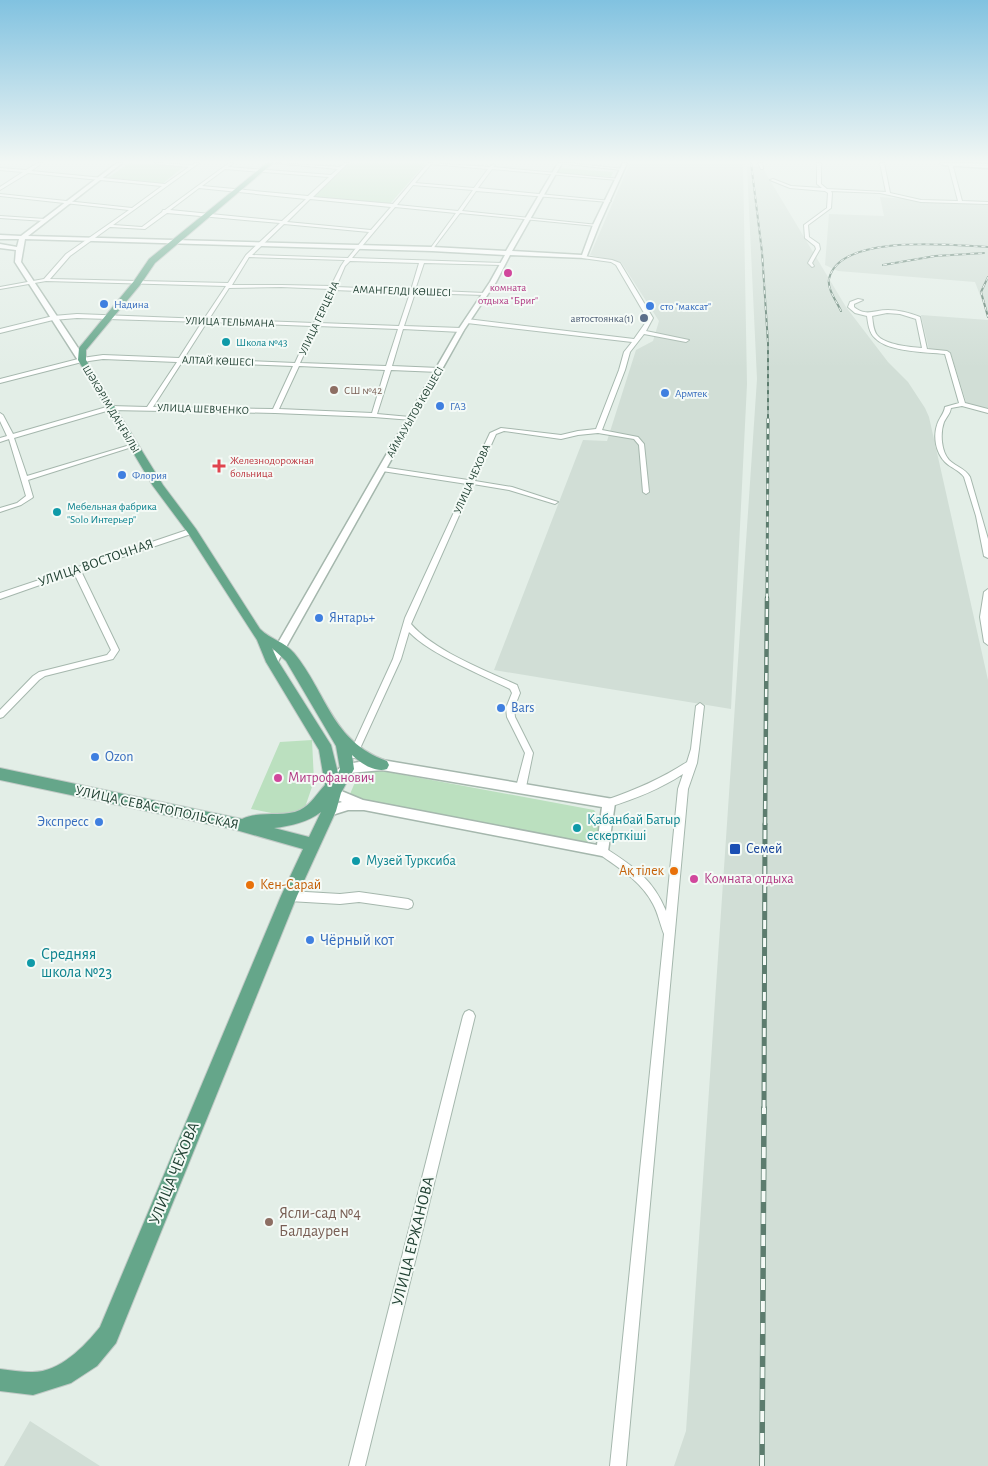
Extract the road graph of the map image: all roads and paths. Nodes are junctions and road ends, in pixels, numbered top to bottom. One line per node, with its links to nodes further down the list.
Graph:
1 (30, 231): 11 (street)
2 (102, 231): 12 (street)
3 (187, 231): 13 (main road, ШӘКӘРІМ ДАҢҒЫЛЫ)
4 (273, 231): 14 (street)
5 (370, 231): 16 (street, УЛИЦА ГЕРЦЕНА)
6 (446, 231): 18 (street)
7 (520, 231): 19 (street, АЙМАУЫТОВ КӨШЕСІ)
8 (594, 231): 21 (street)
9 (806, 231): 25 (street)
10 (0, 237): 11 (street)
11 (23, 237): 12 (street); 17 (street)
12 (91, 239): 13 (street); 26 (street)
13 (174, 242): 14 (street); 28 (main road, ШӘКӘРІМ ДАҢҒЫЛЫ)
14 (260, 244): 16 (street); 20 (street)
15 (0, 246): 17 (street)
16 (357, 247): 18 (street); 22 (street, УЛИЦА ГЕРЦЕНА)
17 (18, 249): 27 (street)
18 (432, 250): 19 (street)
19 (508, 252): 21 (street); 24 (street, АЙМАУЫТОВ КӨШЕСІ)
20 (248, 256): 22 (street); 29 (street)
21 (584, 257): 44 (street)
22 (348, 259): 23 (street); 31 (street, УЛИЦА ГЕРЦЕНА)
23 (422, 261): 24 (street); 32 (street)
24 (502, 264): 33 (street, АЙМАУЫТОВ КӨШЕСІ)
25 (812, 266)
26 (46, 280): 27 (street, АМАНГЕЛДІ КӨШЕСІ); 28 (street, АМАНГЕЛДІ КӨШЕСІ)
27 (29, 282): 30 (street, АМАНГЕЛДІ КӨШЕСІ); 37 (street)
28 (137, 283): 29 (street, АМАНГЕЛДІ КӨШЕСІ); 36 (main road, ШӘКӘРІМ ДАҢҒЫЛЫ)
29 (229, 286): 31 (street, АМАНГЕЛДІ КӨШЕСІ); 38 (street)
30 (0, 288)
31 (333, 288): 32 (street, АМАНГЕЛДІ КӨШЕСІ); 40 (street, УЛИЦА ГЕРЦЕНА)
32 (413, 291): 33 (street, АМАНГЕЛДІ КӨШЕСІ); 41 (street)
33 (485, 294): 39 (street, АЙМАУЫТОВ КӨШЕСІ)
34 (860, 300): 35 (street)
35 (869, 315): 47 (street); 47 (street)
36 (110, 317): 37 (street, УЛИЦА ТЕЛЬМАНА); 38 (street, УЛИЦА ТЕЛЬМАНА); 48 (main road, ШӘКӘРІМ ДАҢҒЫЛЫ)
37 (53, 318): 43 (street, УЛИЦА ТЕЛЬМАНА); 48 (street)
38 (207, 321): 40 (street, УЛИЦА ТЕЛЬМАНА); 49 (street)
39 (467, 321): 42 (street, АЙМАУЫТОВ КӨШЕСІ); 45 (street)
40 (316, 325): 41 (street, УЛИЦА ТЕЛЬМАНА); 50 (street, УЛИЦА ГЕРЦЕНА)
41 (402, 328): 42 (street, УЛИЦА ТЕЛЬМАНА); 51 (street)
42 (461, 330): 52 (street, АЙМАУЫТОВ КӨШЕСІ)
43 (0, 331)
44 (643, 332): 45 (street); 46 (street)
45 (636, 340): 62 (street)
46 (686, 340)
47 (925, 350): 54 (street)
48 (82, 360): 49 (street, АЛТАЙ КӨШЕСІ); 53 (street, АЛТАЙ КӨШЕСІ); 55 (main road, ШӘКӘРІМ ДАҢҒЫЛЫ)
49 (180, 360): 50 (street, АЛТАЙ КӨШЕСІ); 56 (street)
50 (298, 364): 51 (street, АЛТАЙ КӨШЕСІ); 57 (street, УЛИЦА ГЕРЦЕНА)
51 (389, 368): 52 (street, АЛТАЙ КӨШЕСІ); 60 (street)
52 (439, 370): 61 (street, АЙМАУЫТОВ КӨШЕСІ)
53 (0, 382)
54 (962, 404): 58 (street); 73 (street)
55 (110, 408): 56 (street, УЛИЦА ШЕВЧЕНКО); 63 (street, УЛИЦА ШЕВЧЕНКО); 65 (main road, ШӘКӘРІМ ДАҢҒЫЛЫ)
56 (149, 408): 57 (street, УЛИЦА ШЕВЧЕНКО)
57 (275, 411): 60 (street, УЛИЦА ШЕВЧЕНКО)
58 (988, 411)
59 (0, 414): 63 (street)
60 (374, 415): 61 (street, УЛИЦА ШЕВЧЕНКО)
61 (410, 419): 66 (street, АЙМАУЫТОВ КӨШЕСІ)
62 (598, 431): 68 (street, УЛИЦА ЧЕХОВА); 69 (street, УЛИЦА ЧЕХОВА)
63 (11, 437): 64 (street, УЛИЦА ШЕВЧЕНКО); 67 (street)
64 (0, 440)
65 (132, 446): 67 (street); 72 (main road, ШӘКӘРІМ ДАҢҒЫЛЫ)
66 (382, 469): 68 (street); 80 (street, АЙМАУЫТОВ КӨШЕСІ)
67 (24, 479): 71 (street)
68 (470, 482): 70 (street); 77 (street, УЛИЦА ЧЕХОВА)
69 (646, 492)
70 (555, 502)
71 (0, 510)
72 (192, 531): 74 (street, УЛИЦА ВОСТОЧНАЯ); 79 (main road, ШӘКӘРІМ ДАҢҒЫЛЫ)
73 (988, 556)
74 (76, 569): 76 (street, УЛИЦА ВОСТОЧНАЯ); 83 (street)
75 (988, 592): 78 (street)
76 (0, 596)
77 (407, 624): 85 (street, УЛИЦА ЧЕХОВА); 90 (street)
78 (988, 637)
79 (262, 638): 80 (main road, ШӘКӘРІМ ДАҢҒЫЛЫ); 81 (main road, ШӘКӘРІМ ДАҢҒЫЛЫ)
80 (280, 646): 81 (street, АЙМАУЫТОВ КӨШЕСІ); 84 (main road, ШӘКӘРІМ ДАҢҒЫЛЫ)
81 (272, 662): 91 (main road, ШӘКӘРІМ ДАҢҒЫЛЫ)
82 (700, 706): 86 (street)
83 (0, 716)
84 (334, 731): 85 (main road); 88 (main road, ШӘКӘРІМ ДАҢҒЫЛЫ)
85 (355, 750): 87 (main road); 88 (street, УЛИЦА ЧЕХОВА)
86 (692, 763): 92 (street); 100 (street)
87 (382, 765): 88 (street); 90 (street)
88 (347, 769): 91 (main road, УЛИЦА ЧЕХОВА)
89 (0, 774): 95 (main road, УЛИЦА СЕВАСТОПОЛЬСКАЯ)
90 (521, 787): 92 (street)
91 (333, 788): 93 (street); 94 (main road, УЛИЦА ЧЕХОВА); 95 (main road)
92 (609, 803): 97 (street)
93 (364, 805): 94 (street); 97 (street)
94 (329, 811): 96 (main road, УЛИЦА ЧЕХОВА)
95 (236, 824): 96 (main road, УЛИЦА СЕВАСТОПОЛЬСКАЯ)
96 (313, 845): 98 (main road, УЛИЦА ЧЕХОВА)
97 (602, 851): 100 (street)
98 (289, 896): 99 (street); 102 (main road, УЛИЦА ЧЕХОВА)
99 (408, 904)
100 (669, 936): 104 (street)
101 (469, 1016): 103 (street, УЛИЦА ЕРЖАНОВА)
102 (0, 1380)
103 (357, 1466)
104 (618, 1466)

